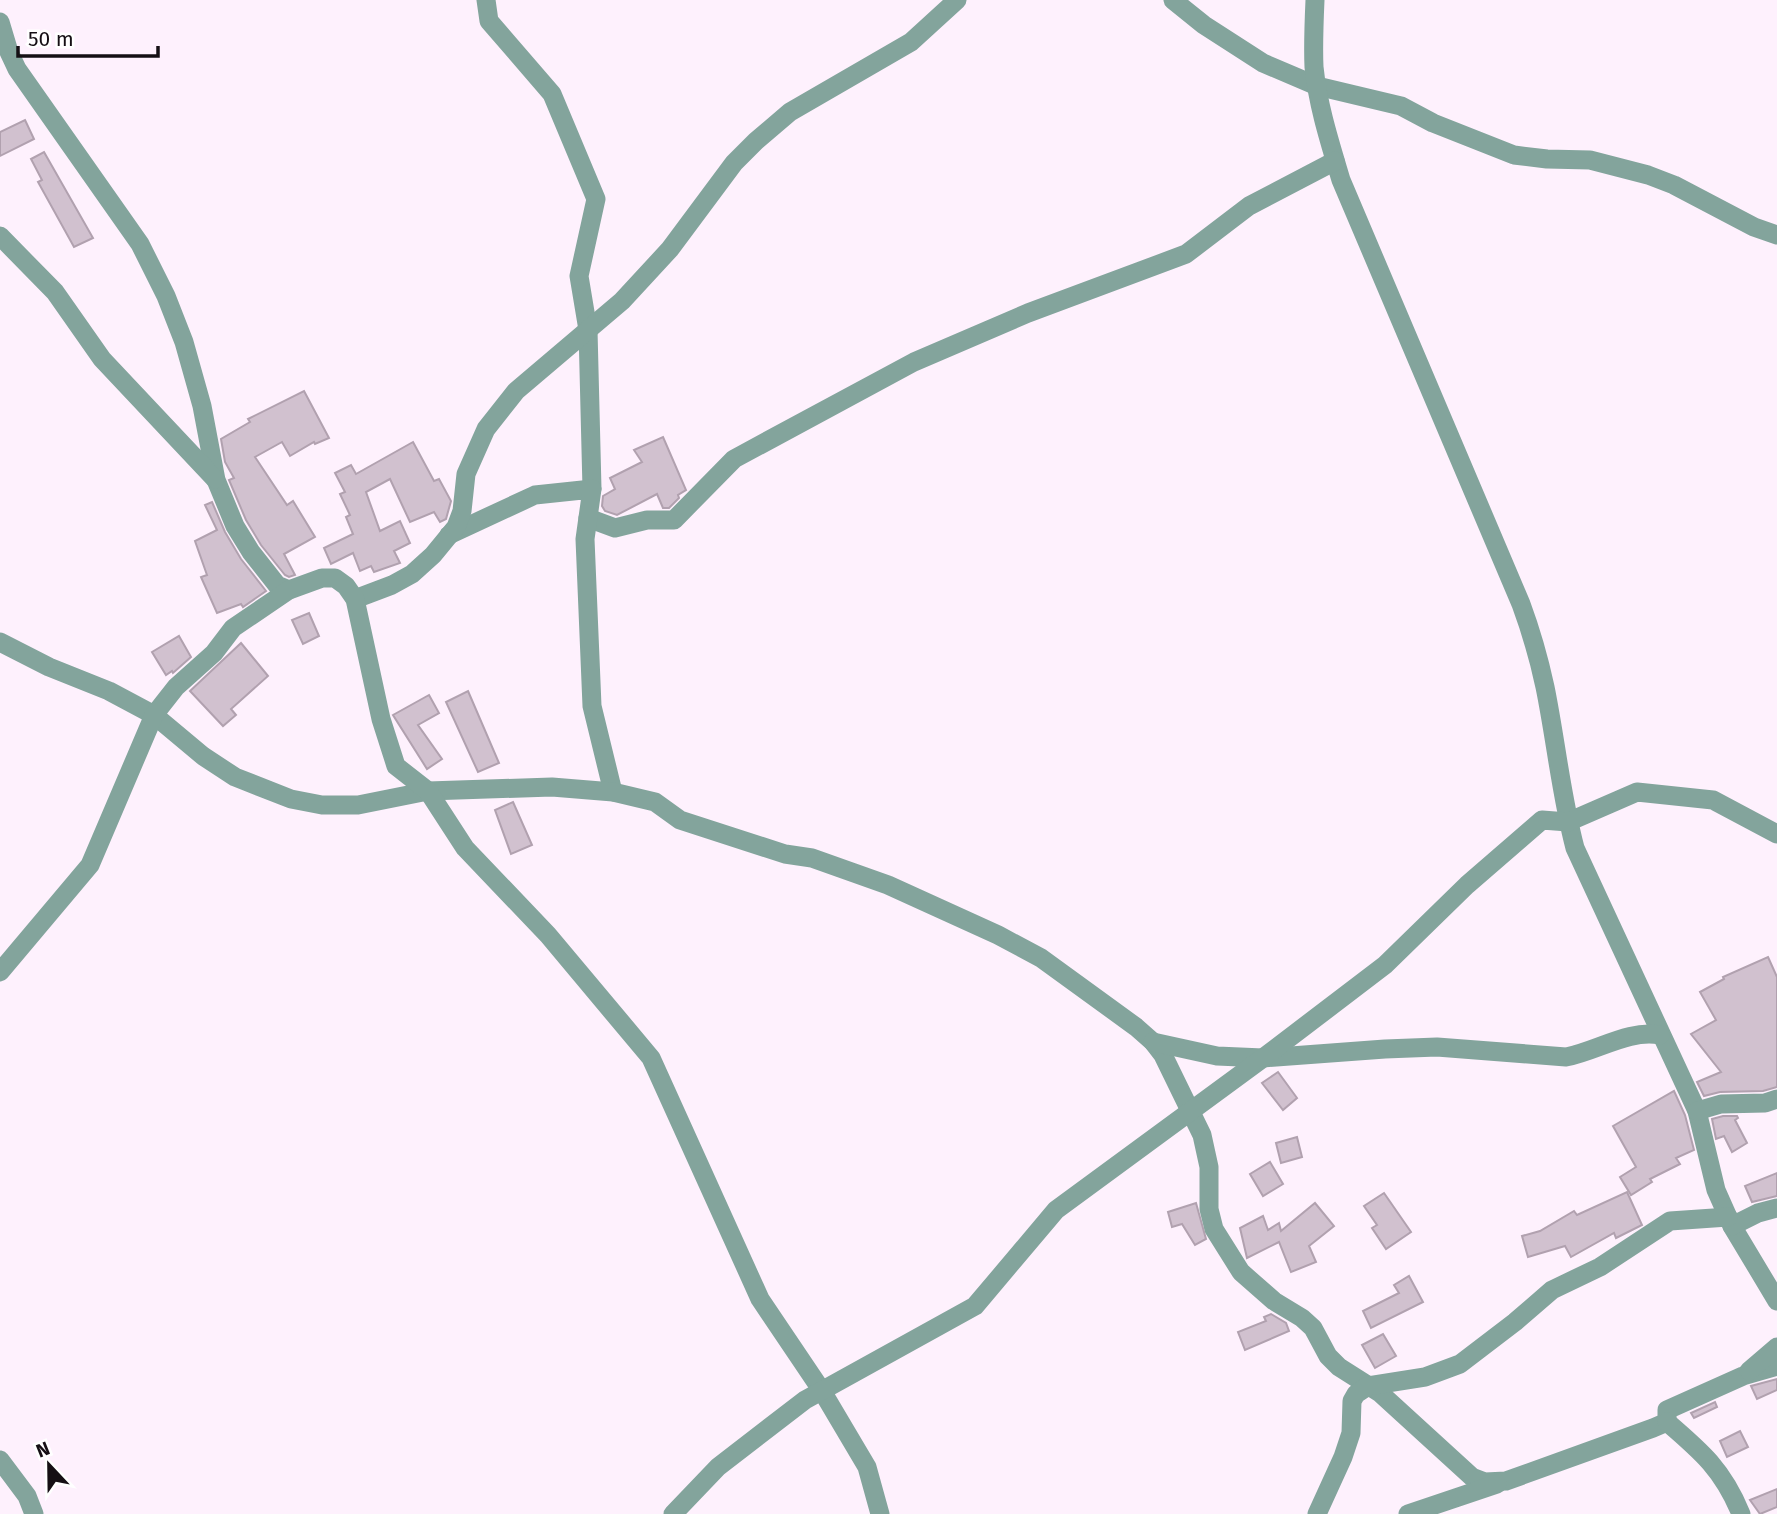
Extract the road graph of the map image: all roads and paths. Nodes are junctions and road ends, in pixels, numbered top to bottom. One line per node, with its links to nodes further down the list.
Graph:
1 (486, 0): 10 (street)
2 (957, 0): 10 (street)
3 (1173, 0): 6 (street)
4 (1315, 0): 6 (street)
5 (1, 37): 11 (street)
6 (1317, 86): 7 (street); 8 (street)
7 (1335, 161): 13 (street); 21 (street)
8 (1777, 235)
9 (0, 236): 11 (street)
10 (588, 330): 12 (street); 14 (street)
11 (216, 480): 15 (street)
12 (592, 489): 13 (street); 14 (street)
13 (588, 518): 20 (street)
14 (449, 535): 16 (street)
15 (289, 590): 16 (street); 18 (street)
16 (355, 599): 19 (street)
17 (3, 645): 18 (street)
18 (154, 715): 19 (street); 23 (street)
19 (428, 791): 20 (street); 37 (street)
20 (613, 792): 25 (street)
21 (1568, 822): 22 (street); 24 (street); 26 (street)
22 (1777, 834)
23 (0, 972)
24 (1660, 1035): 26 (street); 29 (street)
25 (1153, 1042): 26 (street); 28 (street)
26 (1264, 1058): 28 (street)
27 (1777, 1099): 29 (street)
28 (1191, 1109): 36 (street); 37 (street)
29 (1697, 1111): 31 (street)
30 (1777, 1208): 31 (street)
31 (1730, 1222): 32 (street); 36 (street)
32 (1777, 1301)
33 (1777, 1347): 35 (street)
34 (1777, 1367): 35 (street)
35 (1743, 1377): 38 (street)
36 (1368, 1386): 40 (street); 44 (street)
37 (822, 1391): 42 (street); 43 (street)
38 (1667, 1422): 40 (street); 46 (street)
39 (0, 1460): 41 (street)
40 (1506, 1481): 45 (street)
41 (34, 1514)
42 (673, 1514)
43 (880, 1514)
44 (1317, 1514)
45 (1408, 1514)
46 (1741, 1514)

